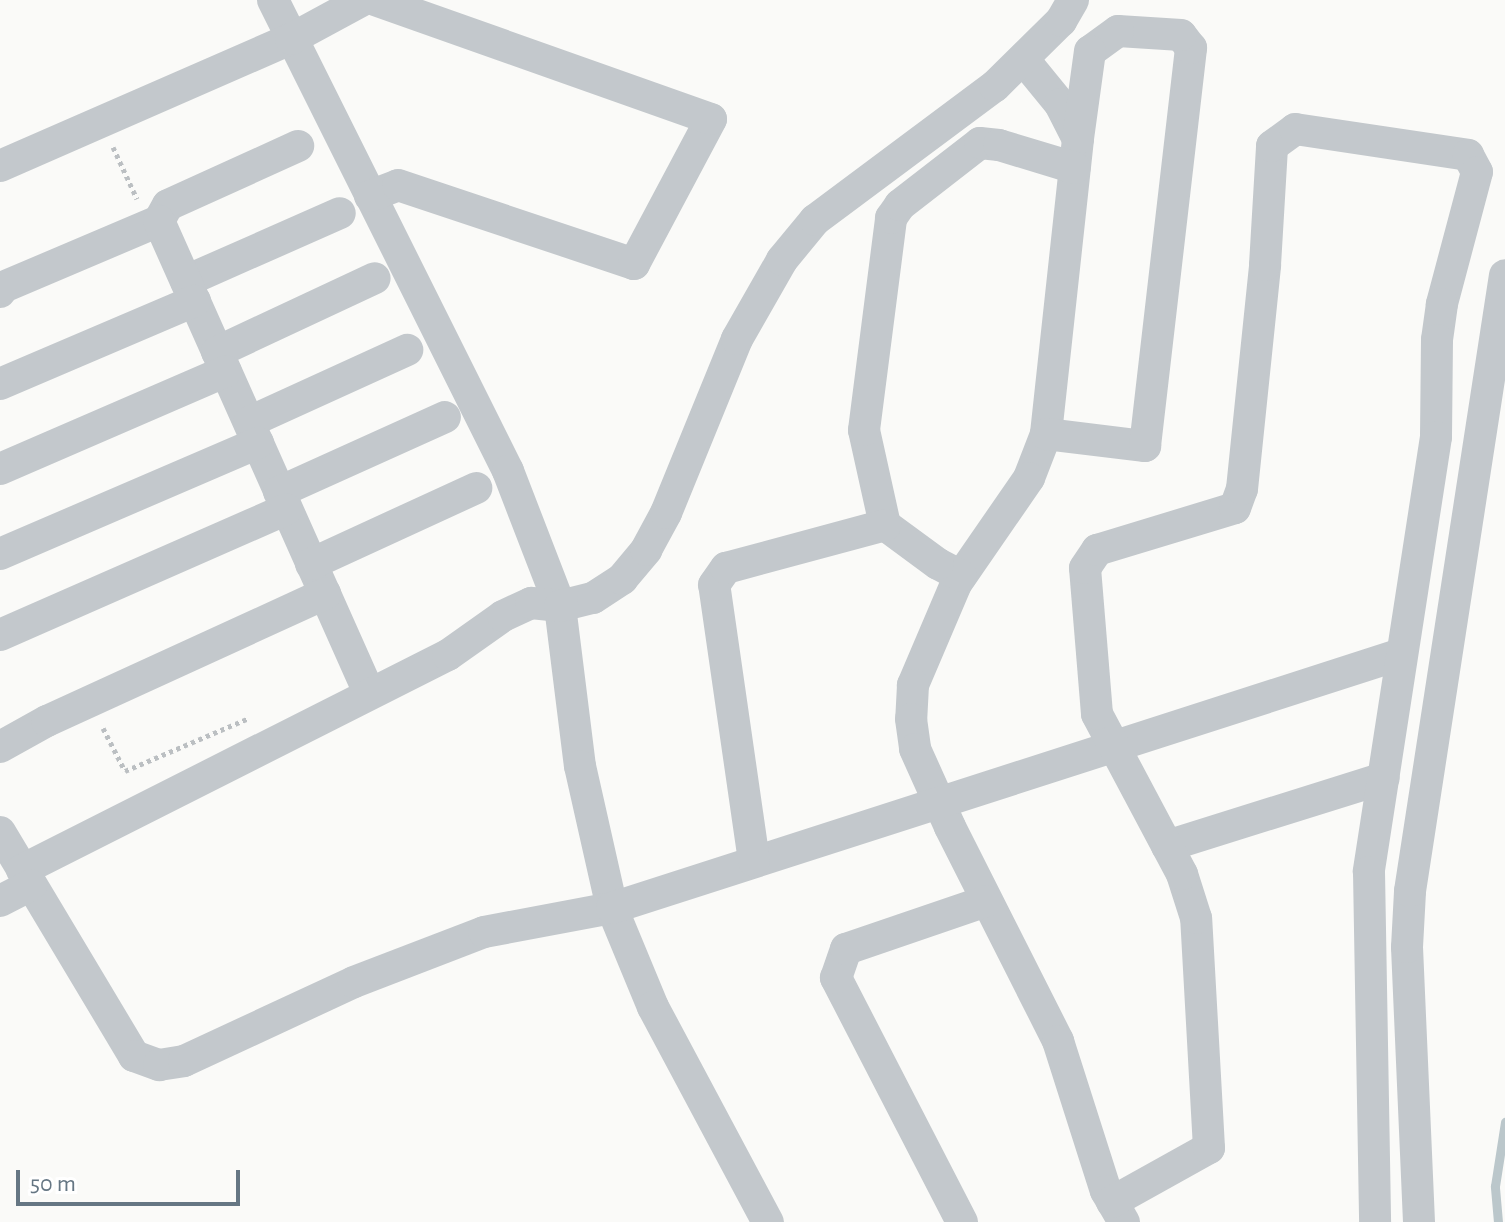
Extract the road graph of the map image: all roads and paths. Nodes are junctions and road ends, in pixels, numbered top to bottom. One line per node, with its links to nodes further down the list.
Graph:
1 (273, 0): 5 (street)
2 (363, 0): 5 (street)
3 (375, 0): 11 (street)
4 (1073, 0): 6 (street)
5 (291, 39): 7 (street); 11 (street)
6 (1024, 60): 9 (street); 32 (street)
7 (101, 122): 10 (street); 13 (path)
8 (298, 146): 13 (street)
9 (1076, 154): 23 (street); 23 (street); 27 (street)
10 (0, 166)
11 (370, 196): 32 (street)
12 (340, 213): 16 (street)
13 (154, 224): 16 (street); 17 (street)
14 (1505, 275): 53 (street)
15 (375, 278): 19 (street)
16 (190, 291): 19 (street); 20 (street)
17 (0, 292)
18 (407, 350): 22 (street)
19 (222, 362): 22 (street); 24 (street)
20 (0, 384)
21 (445, 417): 26 (street)
22 (253, 432): 26 (street); 28 (street)
23 (1046, 434): 30 (street)
24 (0, 469)
25 (476, 488): 29 (street)
26 (283, 500): 29 (street); 33 (street)
27 (885, 525): 30 (street); 44 (street)
28 (0, 554)
29 (311, 564): 31 (street)
30 (961, 576): 41 (street)
31 (325, 594): 35 (street); 36 (street)
32 (560, 606): 35 (street); 48 (street)
33 (0, 635)
34 (1401, 654): 38 (street); 38 (street); 40 (street)
35 (369, 693): 45 (street)
36 (89, 701): 37 (path); 39 (street)
37 (256, 715)
38 (1115, 746): 41 (street); 43 (street)
39 (0, 747)
40 (1384, 778): 43 (street); 52 (street)
41 (939, 801): 44 (street); 47 (street)
42 (0, 832): 45 (street)
43 (1167, 846): 49 (street)
44 (754, 861): 48 (street)
45 (27, 878): 46 (street); 48 (street)
46 (0, 901)
47 (986, 901): 49 (street); 51 (street)
48 (612, 908): 50 (street)
49 (1118, 1212)
50 (768, 1222)
51 (962, 1222)
52 (1375, 1222)
53 (1419, 1222)

